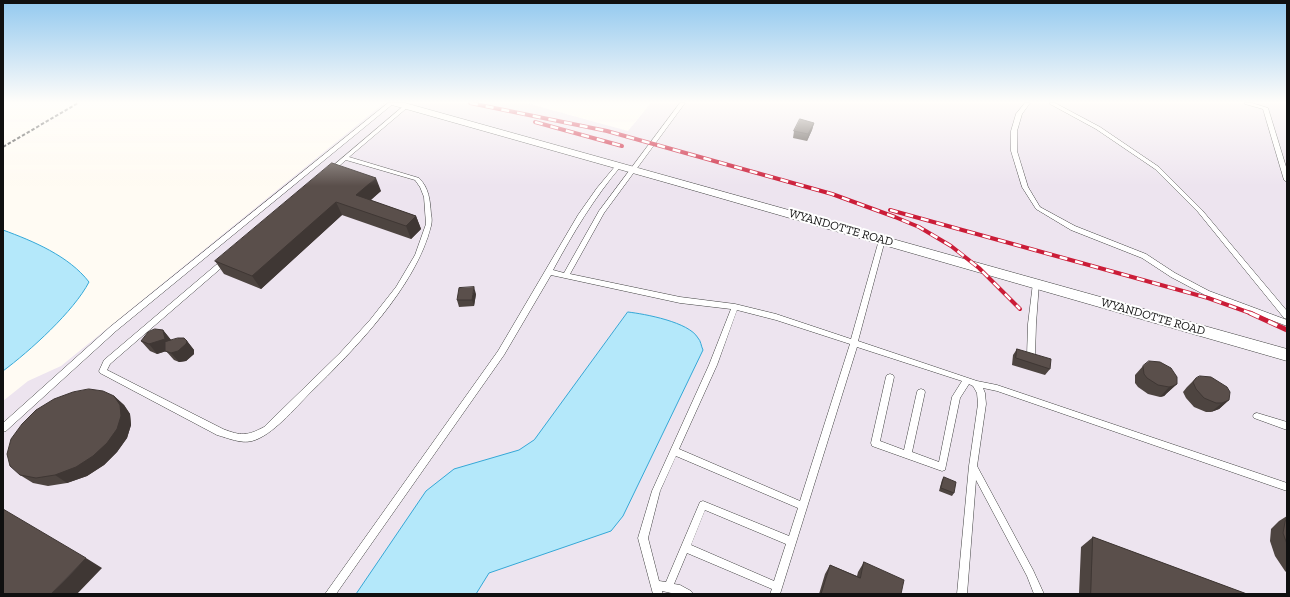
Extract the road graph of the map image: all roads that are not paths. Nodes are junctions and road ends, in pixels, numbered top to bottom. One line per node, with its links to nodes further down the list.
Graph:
1 (357, 131): 30 (lane)
2 (373, 131): 8 (lane)
3 (497, 131): 9 (street, WYANDOTTE ROAD)
4 (662, 131): 10 (lane)
5 (1014, 131): 20 (lane)
6 (1102, 131): 19 (lane)
7 (1272, 131): 12 (lane)
8 (345, 158): 11 (lane); 14 (lane)
9 (619, 165): 10 (street, WYANDOTTE ROAD); 15 (lane)
10 (634, 169): 13 (street, WYANDOTTE ROAD); 16 (lane)
11 (327, 174)
12 (1287, 180)
13 (882, 240): 17 (street, WYANDOTTE ROAD); 21 (lane)
14 (231, 256)
15 (549, 272): 16 (lane); 41 (lane)
16 (566, 275): 18 (lane)
17 (1036, 284): 22 (street, WYANDOTTE ROAD); 23 (lane)
18 (735, 307): 21 (lane); 31 (lane)
19 (1287, 316)
20 (1287, 323)
21 (854, 343): 25 (lane); 35 (lane)
22 (1287, 355)
23 (1031, 356)
24 (890, 377): 32 (lane)
25 (967, 380): 26 (lane); 32 (lane)
26 (976, 384): 33 (lane); 34 (lane)
27 (921, 392): 32 (lane)
28 (1257, 416): 29 (lane)
29 (1287, 426)
30 (3, 428)
31 (674, 451): 35 (lane); 39 (lane)
32 (907, 455)
33 (973, 466): 43 (lane); 44 (lane)
34 (1287, 487)
35 (802, 506): 36 (lane)
36 (791, 541): 37 (lane); 40 (lane)
37 (685, 547): 38 (lane); 40 (lane)
38 (668, 588): 39 (lane); 42 (lane)
39 (656, 590)
40 (776, 590)
41 (330, 594)
42 (688, 594)
43 (962, 594)
44 (1039, 594)

